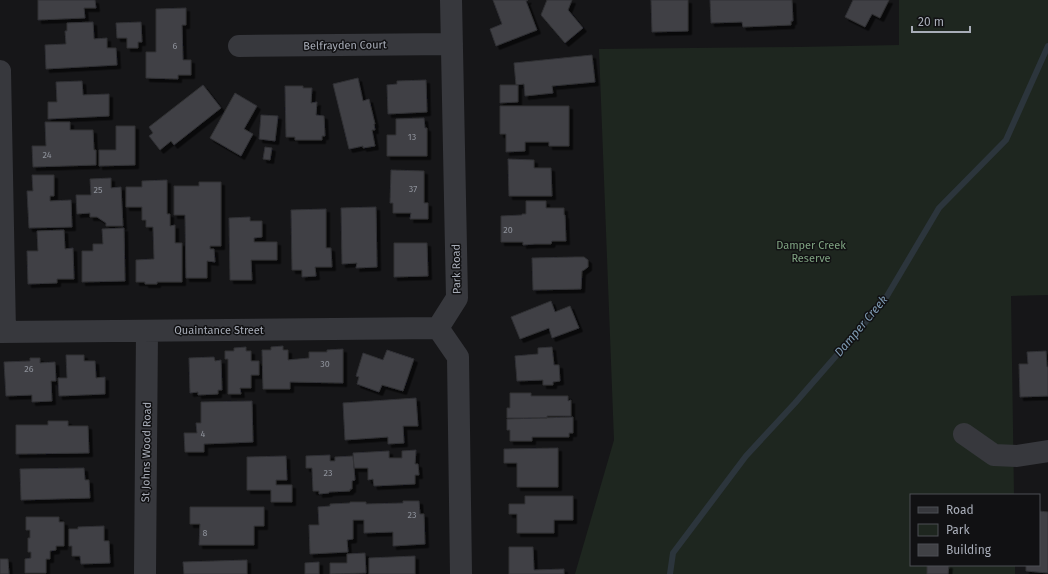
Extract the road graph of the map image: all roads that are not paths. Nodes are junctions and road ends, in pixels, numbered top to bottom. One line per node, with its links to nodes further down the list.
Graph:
1 (451, 0): 2 (street, Park Road)
2 (452, 44): 3 (street, Belfrayden Court); 5 (street, Park Road)
3 (239, 46)
4 (0, 71): 7 (street)
5 (438, 328): 6 (street, Quaintance Street); 11 (street)
6 (147, 331): 7 (street, Quaintance Street); 10 (street, St Johns Wood Road)
7 (2, 332)
8 (964, 434): 9 (street)
9 (1048, 450)
10 (145, 574)
11 (461, 574)

